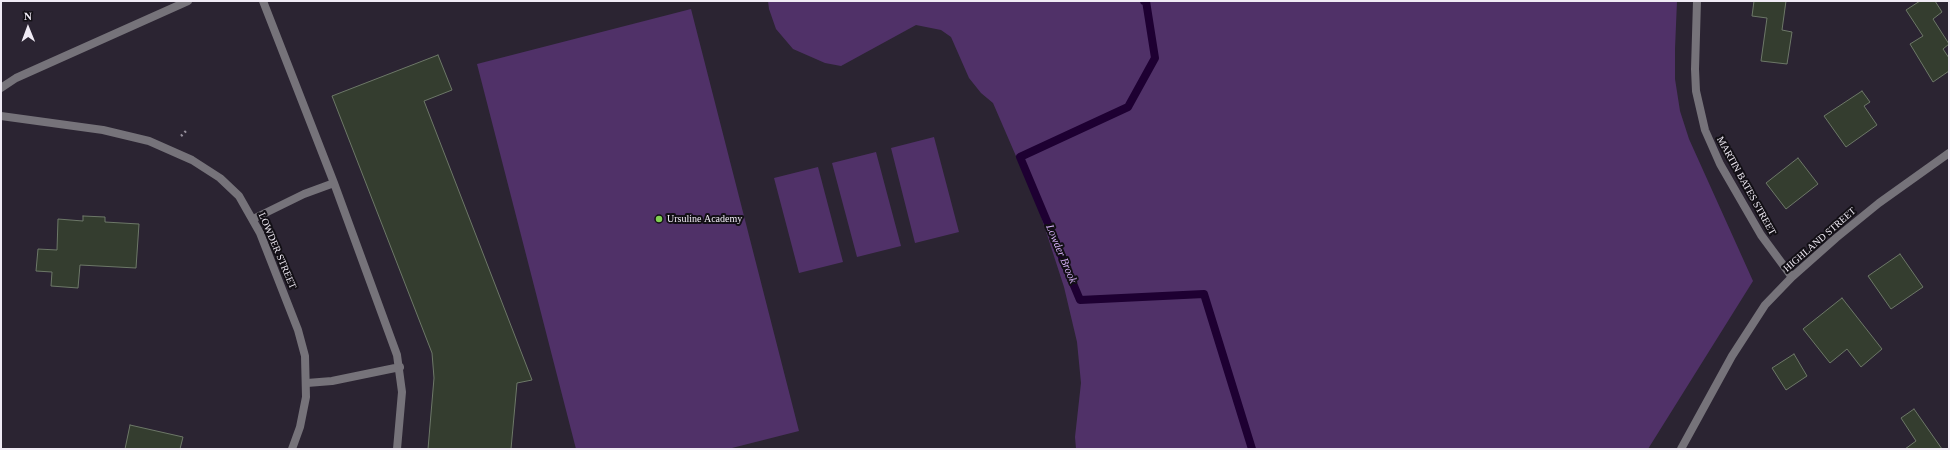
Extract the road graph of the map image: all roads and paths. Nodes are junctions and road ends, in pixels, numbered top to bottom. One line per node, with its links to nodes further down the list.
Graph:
1 (188, 1): 4 (street)
2 (263, 1): 7 (street)
3 (1698, 1): 9 (street, MARTIN BATES STREET)
4 (1, 88)
5 (1, 116): 8 (street, LOWDER STREET)
6 (1949, 153): 9 (street, HIGHLAND STREET)
7 (334, 183): 8 (street); 10 (street)
8 (253, 219): 11 (street, LOWDER STREET)
9 (1792, 277): 14 (street, HIGHLAND STREET)
10 (400, 367): 11 (street); 13 (street)
11 (307, 383): 12 (street, LOWDER STREET)
12 (292, 449)
13 (397, 449)
14 (1681, 449)

